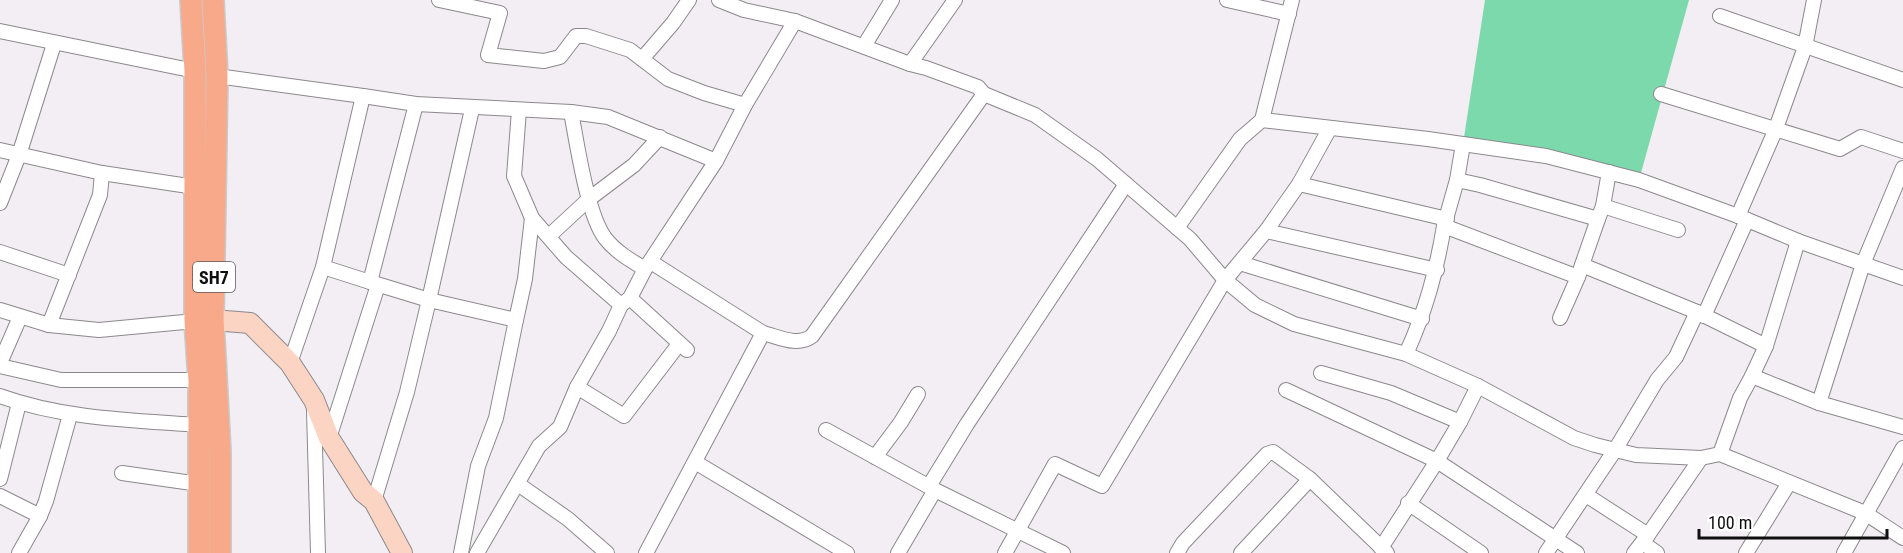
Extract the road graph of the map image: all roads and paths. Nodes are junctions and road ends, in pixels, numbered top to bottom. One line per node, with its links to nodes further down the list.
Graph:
1 (191, 0): 19 (main road, SH7)
2 (213, 0): 20 (main road, SH7)
3 (440, 0): 17 (street)
4 (688, 0): 17 (street)
5 (719, 0): 12 (street)
6 (892, 0): 15 (street)
7 (955, 0): 18 (street)
8 (1227, 0): 10 (street)
9 (1814, 0): 16 (street)
10 (1291, 7): 30 (street)
11 (1720, 16): 16 (street)
12 (795, 21): 15 (street); 26 (street)
13 (0, 31): 14 (street)
14 (54, 44): 19 (street); 37 (street)
15 (864, 46): 18 (street)
16 (1805, 47): 21 (street); 32 (street)
17 (642, 59): 26 (street)
18 (910, 64): 22 (street)
19 (195, 71): 45 (main road, SH7)
20 (217, 76): 24 (street); 75 (main road, SH7)
21 (1903, 80)
22 (984, 94): 43 (street); 78 (street)
23 (1661, 94): 32 (street)
24 (363, 96): 25 (street); 61 (street)
25 (416, 104): 27 (street); 67 (street)
26 (745, 105): 38 (street)
27 (472, 109): 28 (street); 68 (street)
28 (519, 110): 29 (street); 49 (street)
29 (571, 112): 33 (street); 46 (street)
30 (1262, 120): 31 (street); 52 (street)
31 (1330, 128): 34 (street); 44 (street)
32 (1775, 131): 36 (street); 50 (street)
33 (660, 137): 38 (street); 46 (street)
34 (1463, 144): 40 (street); 42 (street)
35 (0, 150): 37 (street)
36 (1903, 151)
37 (19, 155): 41 (street); 47 (street)
38 (716, 161): 60 (street)
39 (1903, 168): 59 (street)
40 (1609, 172): 48 (street); 50 (street)
41 (102, 174): 45 (street); 64 (street)
42 (1457, 180): 48 (street); 51 (street)
43 (1126, 184): 52 (street); 113 (street)
44 (1299, 184): 51 (street); 54 (street)
45 (195, 187): 75 (main road, SH7)
46 (590, 199): 55 (street); 60 (street)
47 (0, 203)
48 (1600, 213): 53 (street); 63 (street)
49 (532, 218): 55 (street); 76 (street)
50 (1742, 218): 56 (street); 71 (street)
51 (1446, 222): 62 (street); 63 (street)
52 (1177, 228): 66 (street)
53 (1678, 230)
54 (1266, 231): 58 (street); 62 (street)
55 (549, 236): 69 (street)
56 (1798, 241): 59 (street); 79 (street)
57 (0, 252): 64 (street)
58 (1240, 263): 66 (street); 74 (street)
59 (1863, 264): 65 (street); 93 (street)
60 (648, 266): 69 (street); 78 (street)
61 (323, 267): 67 (street); 81 (street)
62 (1437, 270): 74 (street)
63 (1580, 271): 71 (street); 73 (street)
64 (69, 275): 77 (street)
65 (1903, 278)
66 (1225, 280): 80 (street); 120 (street)
67 (374, 284): 68 (street); 99 (street)
68 (429, 300): 76 (street); 116 (street)
69 (626, 301): 87 (street); 87 (street)
70 (0, 310): 72 (street)
71 (1700, 314): 79 (street); 101 (street)
72 (20, 317): 77 (street); 82 (street)
73 (1560, 318)
74 (1422, 319): 80 (street)
75 (204, 320): 77 (street); 81 (street); 85 (main road, SH7); 127 (main road, SH7)
76 (516, 320): 130 (street)
77 (49, 325)
78 (763, 333): 106 (street)
79 (1766, 346): 84 (street)
80 (1406, 354): 86 (street)
81 (290, 363): 91 (street)
82 (0, 365): 85 (street)
83 (1321, 373): 95 (street)
84 (1752, 376): 93 (street); 102 (street)
85 (199, 380): 96 (main road, SH7)
86 (1478, 386): 95 (street); 101 (street)
87 (577, 387): 112 (street)
88 (1286, 390): 105 (street)
89 (918, 394): 103 (street)
90 (0, 396): 92 (street)
91 (314, 400): 99 (street); 128 (street)
92 (19, 403): 94 (street); 108 (street)
93 (1820, 403): 97 (street)
94 (70, 415): 96 (street); 119 (street)
95 (1460, 422): 105 (street)
96 (199, 425): 111 (main road, SH7)
97 (1903, 427)
98 (826, 430): 103 (street)
99 (329, 438): 116 (street)
100 (1903, 448): 118 (street)
101 (1616, 450): 104 (street); 114 (street)
102 (1720, 454): 104 (street); 110 (street)
103 (875, 457): 113 (street)
104 (1701, 458): 123 (street)
105 (1437, 461): 117 (street); 122 (street)
106 (695, 462): 133 (street); 134 (street)
107 (122, 473): 111 (street)
108 (0, 479)
109 (1310, 479): 124 (street); 138 (street); 139 (street)
110 (1789, 483): 118 (street); 144 (street)
111 (199, 484): 126 (main road, SH7)
112 (518, 484): 131 (street); 132 (street)
113 (932, 488): 120 (street); 135 (street)
114 (1586, 495): 122 (street); 123 (street)
115 (0, 496): 119 (street)
116 (374, 501): 129 (street)
117 (1408, 503): 124 (street); 140 (street)
118 (1866, 513): 121 (street); 145 (street)
119 (40, 516): 125 (street)
120 (1018, 529): 136 (street); 137 (street)
121 (1903, 538)
122 (1557, 539): 141 (street); 142 (street)
123 (1642, 544): 143 (street)
124 (1379, 549)
125 (19, 553)
126 (200, 553)
127 (220, 553)
128 (318, 553)
129 (402, 553)
130 (460, 553)
131 (477, 553)
132 (607, 553)
133 (646, 553)
134 (847, 553)
135 (898, 553)
136 (1005, 553)
137 (1063, 553)
138 (1177, 553)
139 (1241, 553)
140 (1481, 553)
141 (1546, 553)
142 (1577, 553)
143 (1657, 553)
144 (1746, 553)
145 (1844, 553)

